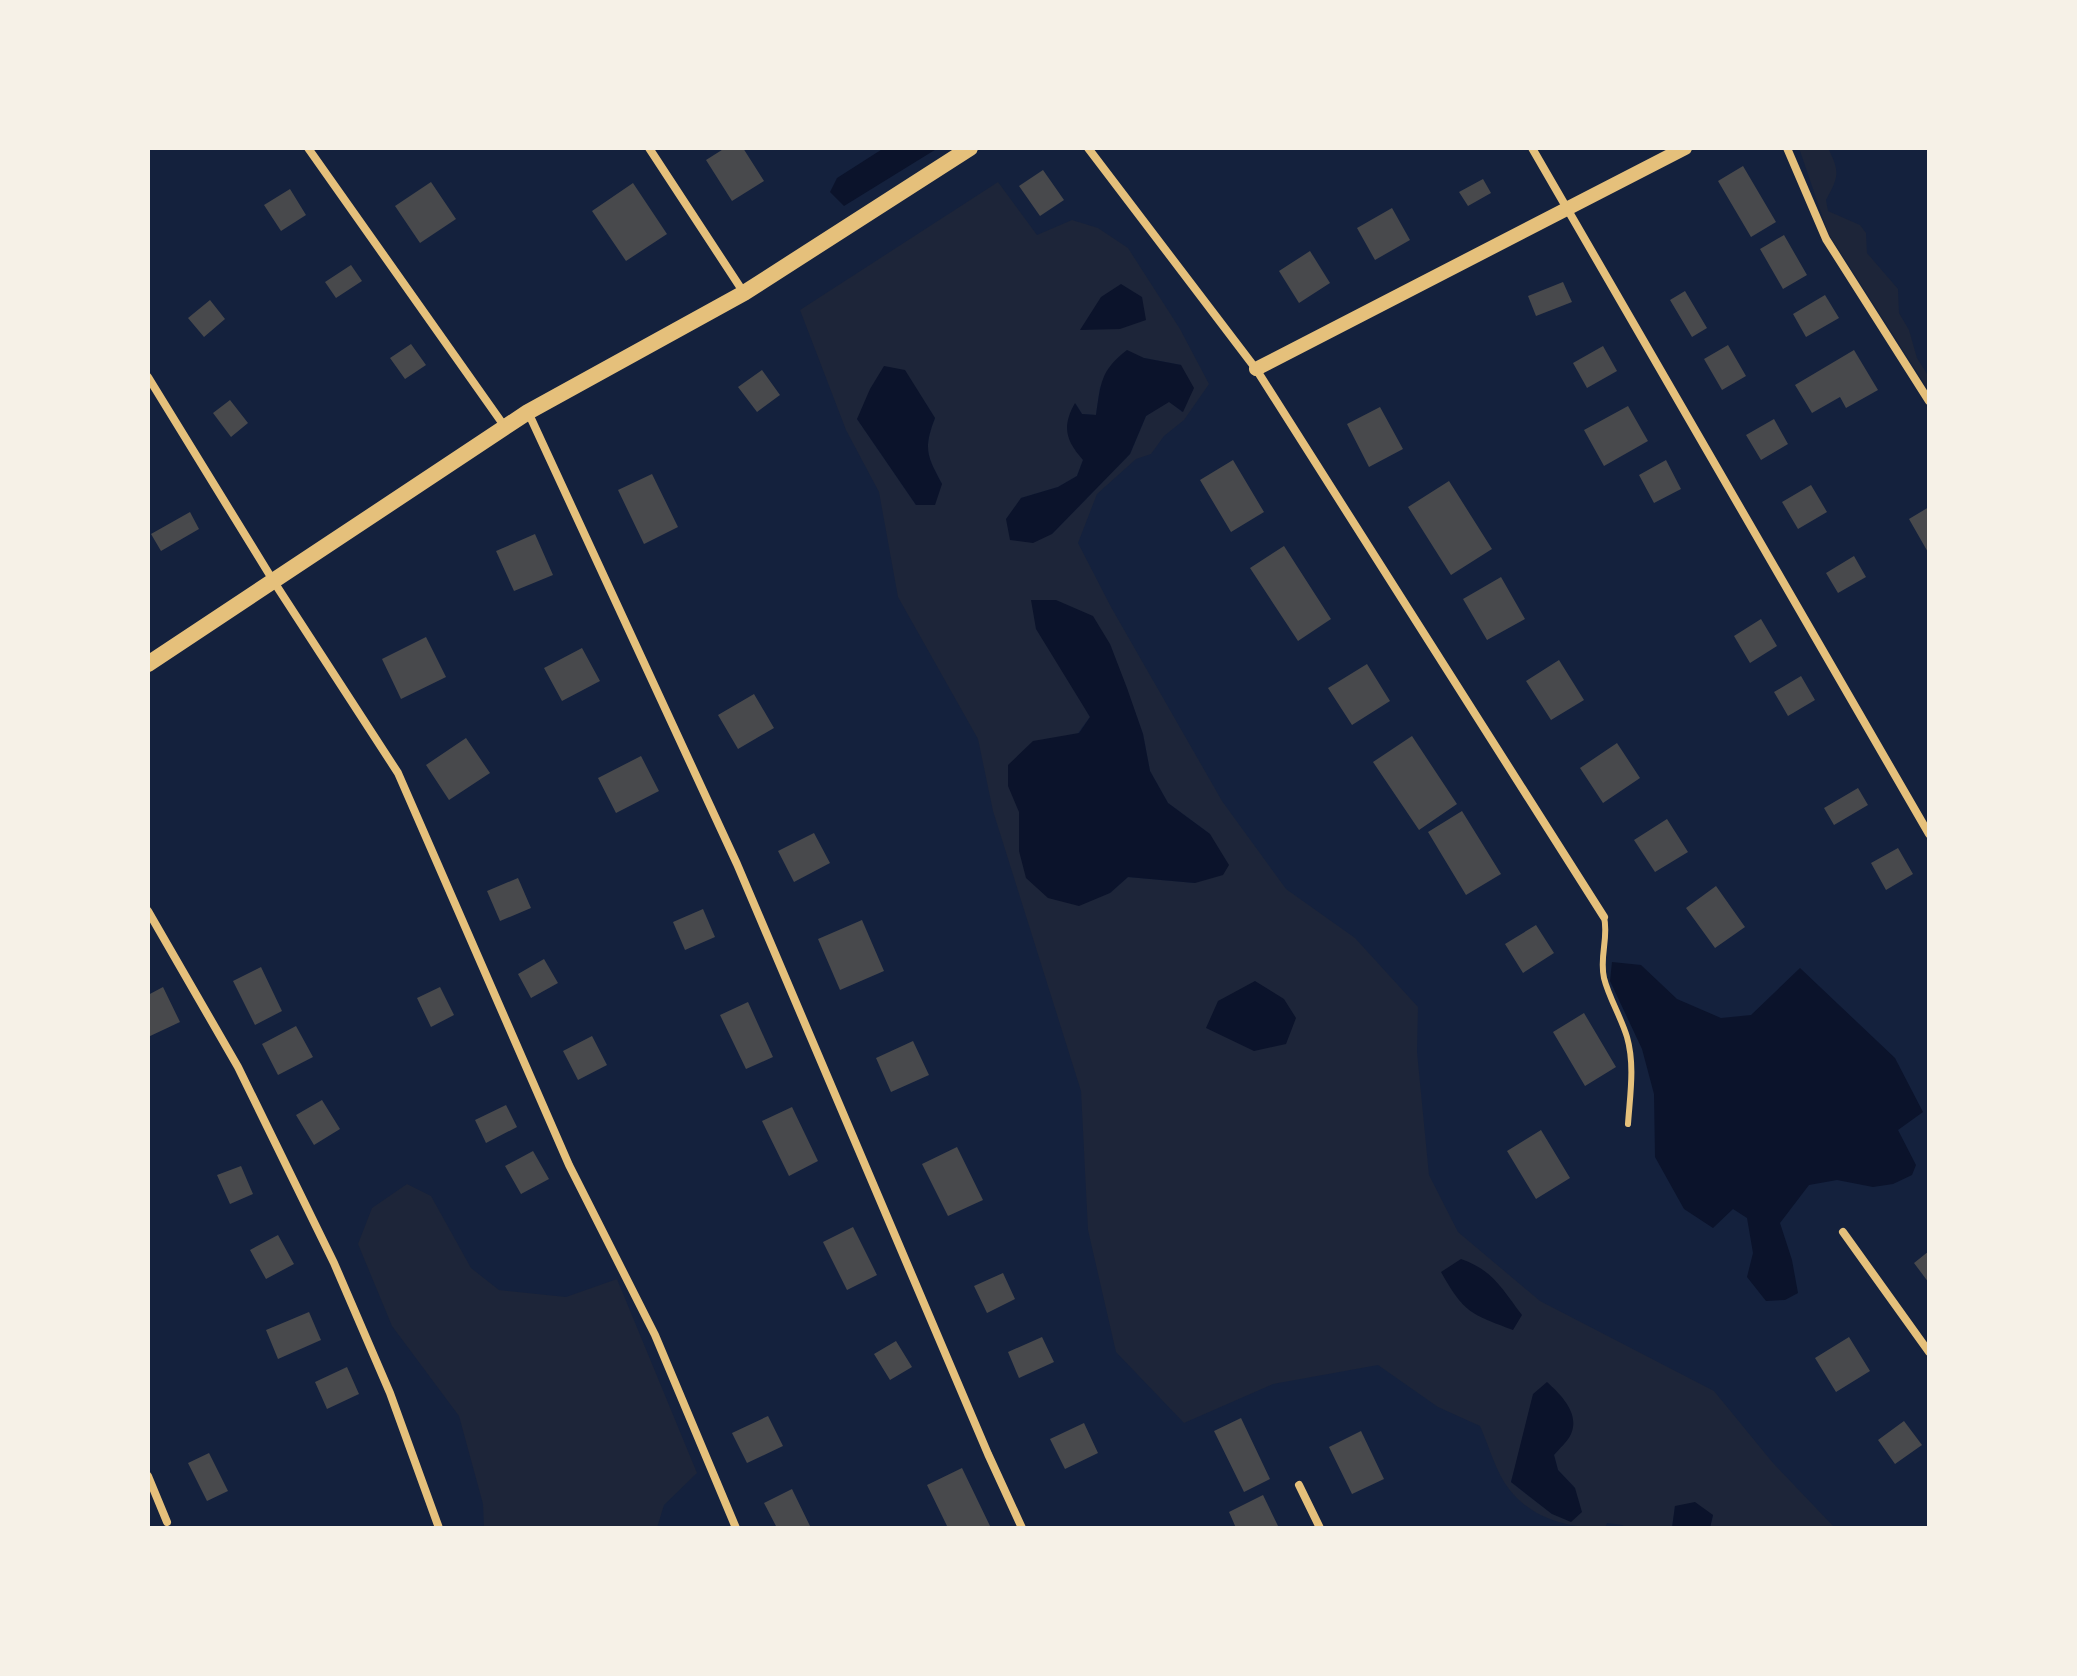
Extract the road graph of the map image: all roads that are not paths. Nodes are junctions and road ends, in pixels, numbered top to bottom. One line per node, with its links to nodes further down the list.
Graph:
1 (308, 148): 14 (street)
2 (649, 148): 9 (street)
3 (970, 148): 9 (main road)
4 (1088, 148): 10 (street)
5 (1532, 148): 8 (street)
6 (1685, 148): 8 (street)
7 (1787, 148): 12 (street)
8 (1566, 207): 10 (street); 17 (street)
9 (744, 293): 13 (main road)
10 (1256, 369): 19 (street)
11 (148, 377): 15 (street)
12 (1929, 401)
13 (528, 412): 14 (main road); 28 (street)
14 (505, 427): 15 (main road)
15 (274, 582): 16 (main road); 27 (street)
16 (148, 664)
17 (1929, 834)
18 (148, 911): 26 (street)
19 (1604, 917): 20 (lane)
20 (1628, 1124)
21 (1843, 1232): 22 (street)
22 (1929, 1352)
23 (148, 1476): 25 (street)
24 (1299, 1485): 29 (street)
25 (167, 1522)
26 (439, 1528)
27 (736, 1528)
28 (1022, 1528)
29 (1320, 1528)

